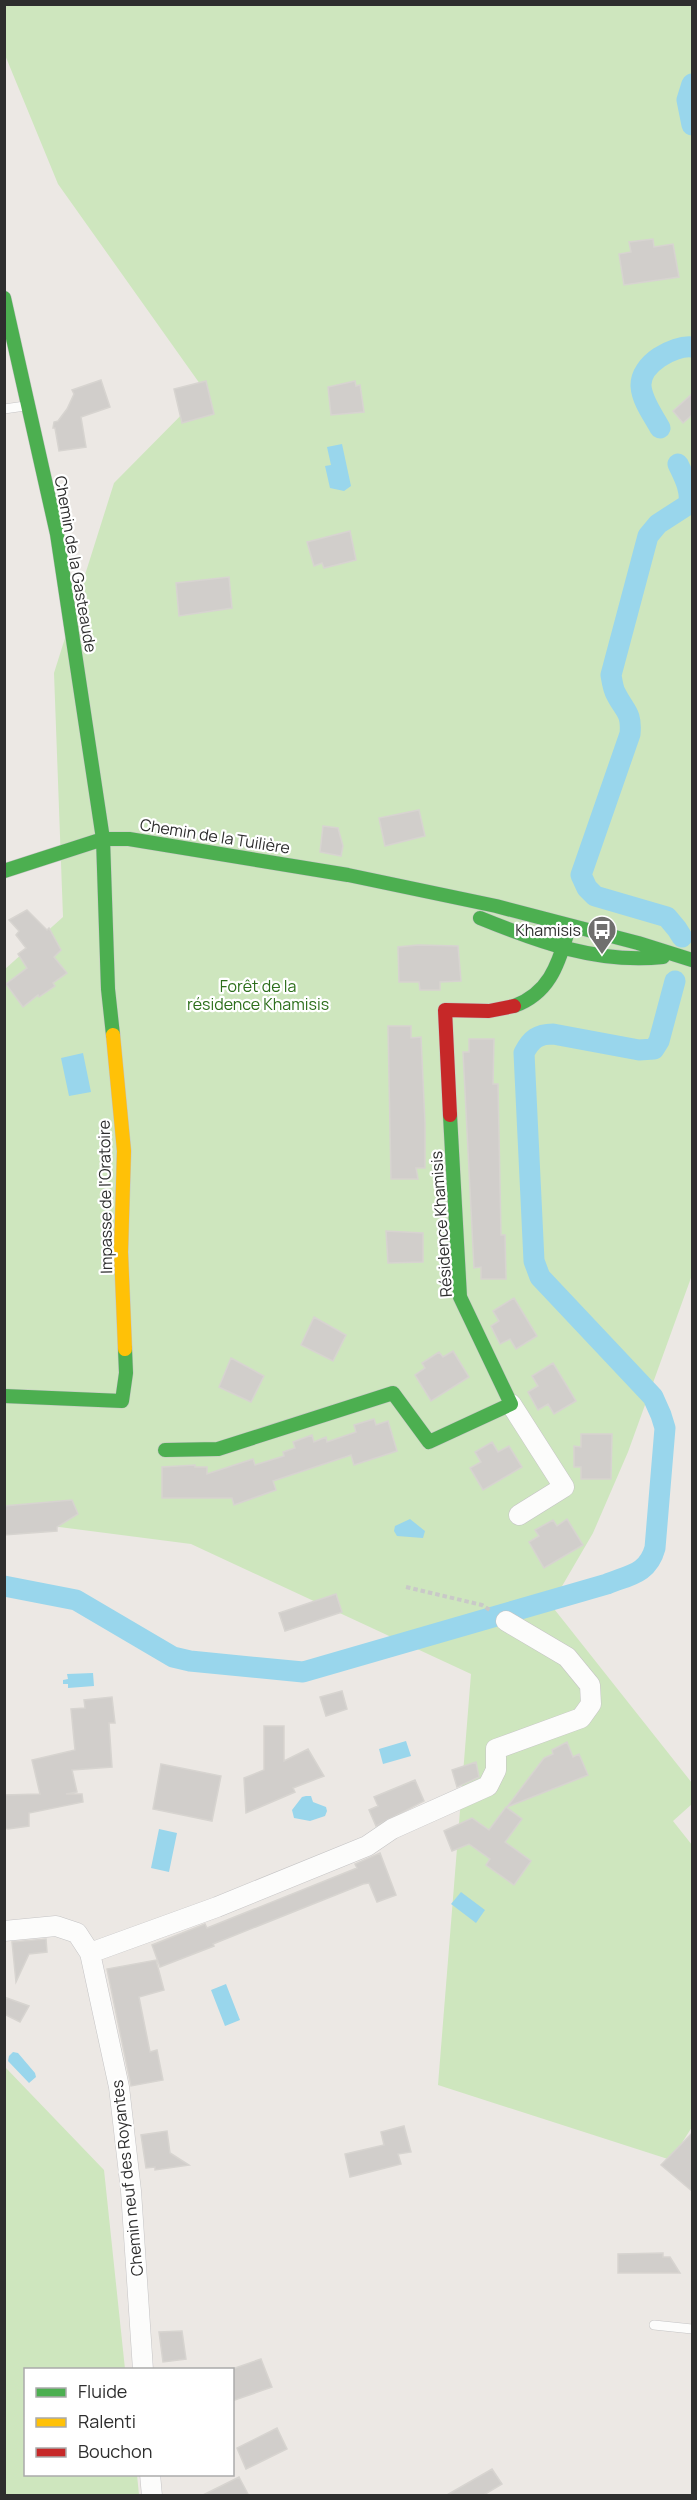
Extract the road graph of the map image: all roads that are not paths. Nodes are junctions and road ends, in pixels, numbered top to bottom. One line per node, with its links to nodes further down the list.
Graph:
1 (4, 298): 2 (street, Chemin de la Gasteaude)
2 (28, 405): 3 (lane); 4 (street, Chemin de la Gasteaude)
3 (4, 409)
4 (103, 839): 5 (street, Chemin de la Tuilière); 6 (street, Chemin de la Tuilière); 11 (street, Impasse de l'Oratoire)
5 (4, 870)
6 (423, 892): 7 (street); 7 (street)
7 (564, 935): 8 (street); 9 (street); 12 (street, Résidence Khamisis)
8 (626, 939): 9 (street)
9 (674, 956): 10 (street)
10 (693, 960)
11 (4, 1396)
12 (511, 1404): 13 (street); 14 (street)
13 (165, 1450)
14 (519, 1515)
15 (499, 1616): 17 (street)
16 (4, 1931): 17 (street)
17 (90, 1953): 20 (street, Chemin neuf des Royantes)
18 (654, 2325): 19 (lane)
19 (693, 2329)
20 (143, 2368)
21 (150, 2476): 22 (street)
22 (152, 2496)

